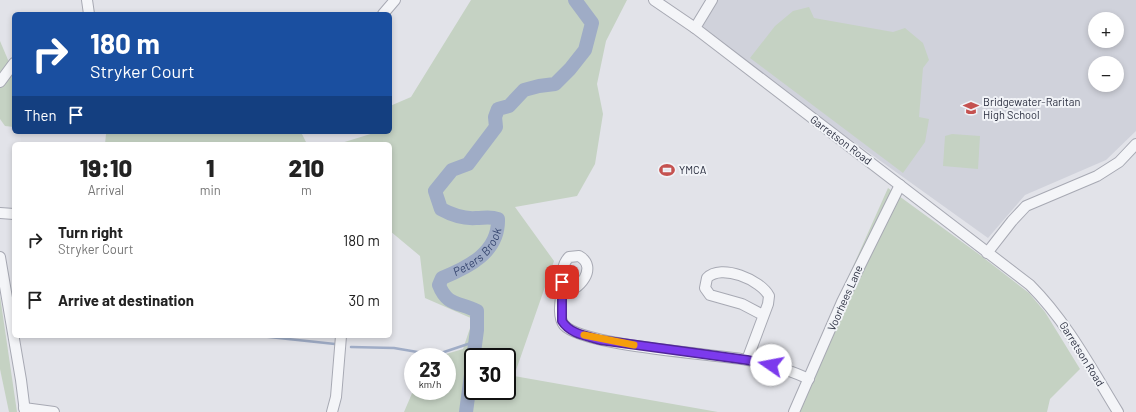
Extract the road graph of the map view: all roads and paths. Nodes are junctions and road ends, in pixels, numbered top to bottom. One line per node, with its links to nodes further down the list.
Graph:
1 (87, 0): 5 (street)
2 (395, 0): 6 (street)
3 (654, 0): 7 (street, Garretson Road)
4 (712, 0): 7 (street)
5 (90, 12)
6 (385, 12)
7 (694, 28): 11 (street, Garretson Road)
8 (12, 67): 9 (street)
9 (0, 82)
10 (1136, 144): 14 (street)
11 (900, 185): 14 (street, Garretson Road); 22 (street, Voorhees Lane)
12 (0, 213): 13 (street)
13 (12, 214)
14 (987, 253): 27 (street, Garretson Road)
15 (0, 257): 18 (street)
16 (562, 293): 21 (street)
17 (763, 315): 17 (street); 21 (street)
18 (12, 327)
19 (14, 338): 23 (street)
20 (341, 338): 25 (street)
21 (747, 360): 22 (street)
22 (809, 378): 26 (street, Voorhees Lane)
23 (25, 410): 24 (street)
24 (54, 412)
25 (332, 412)
26 (794, 412)
27 (1118, 412)

